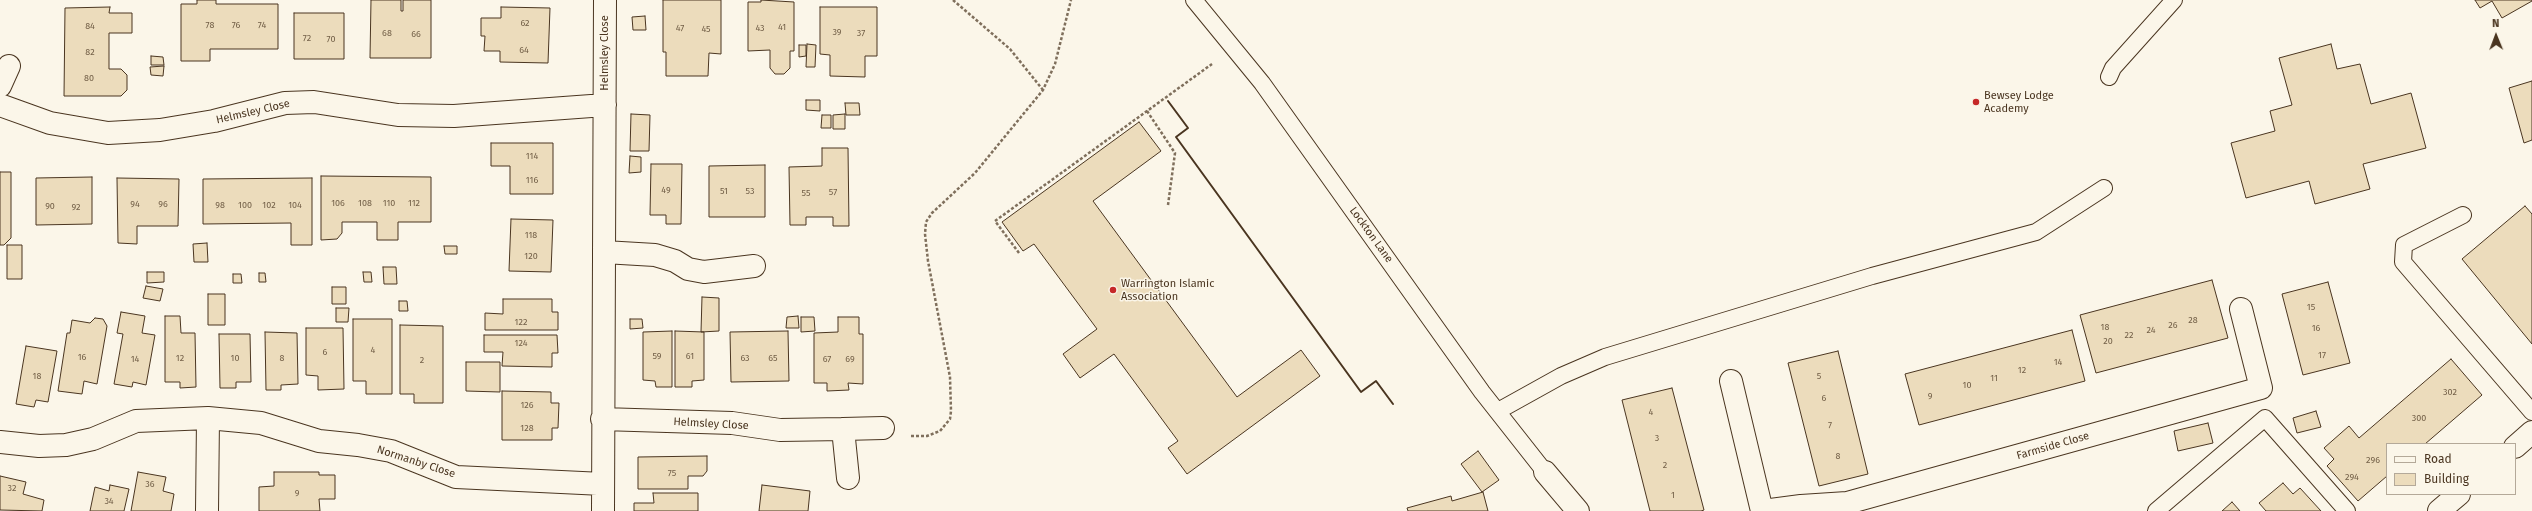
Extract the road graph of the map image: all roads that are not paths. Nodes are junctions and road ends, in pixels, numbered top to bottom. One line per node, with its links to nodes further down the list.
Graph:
1 (605, 0): 8 (street, Helmsley Close)
2 (1194, 0): 15 (lane, Lockton Lane)
3 (2174, 0): 5 (lane)
4 (9, 66): 6 (street)
5 (2109, 77)
6 (0, 86)
7 (0, 105): 8 (street, Helmsley Close)
8 (605, 105): 11 (street, Helmsley Close)
9 (2104, 188): 15 (lane)
10 (2464, 215): 16 (lane)
11 (604, 252): 12 (street); 18 (street, Helmsley Close)
12 (754, 266)
13 (2241, 309): 31 (street, Farmside Close)
14 (1731, 382): 31 (street, Farmside Close)
15 (1498, 411): 24 (lane, Lockton Lane)
16 (2532, 412)
17 (208, 418): 22 (street, Normanby Close); 26 (street, Normanby Close); 29 (street)
18 (602, 419): 20 (street, Helmsley Close); 26 (street, Helmsley Close)
19 (882, 428): 20 (street, Helmsley Close)
20 (843, 429): 25 (street)
21 (2532, 432): 23 (street)
22 (0, 442)
23 (2516, 446)
24 (1545, 472): 28 (street)
25 (848, 478)
26 (603, 484): 30 (street, Helmsley Close)
27 (2458, 495): 34 (street)
28 (1575, 510)
29 (208, 511)
30 (603, 511)
31 (1763, 511)
32 (2156, 511): 33 (lane)
33 (2347, 511)
34 (2439, 511)

